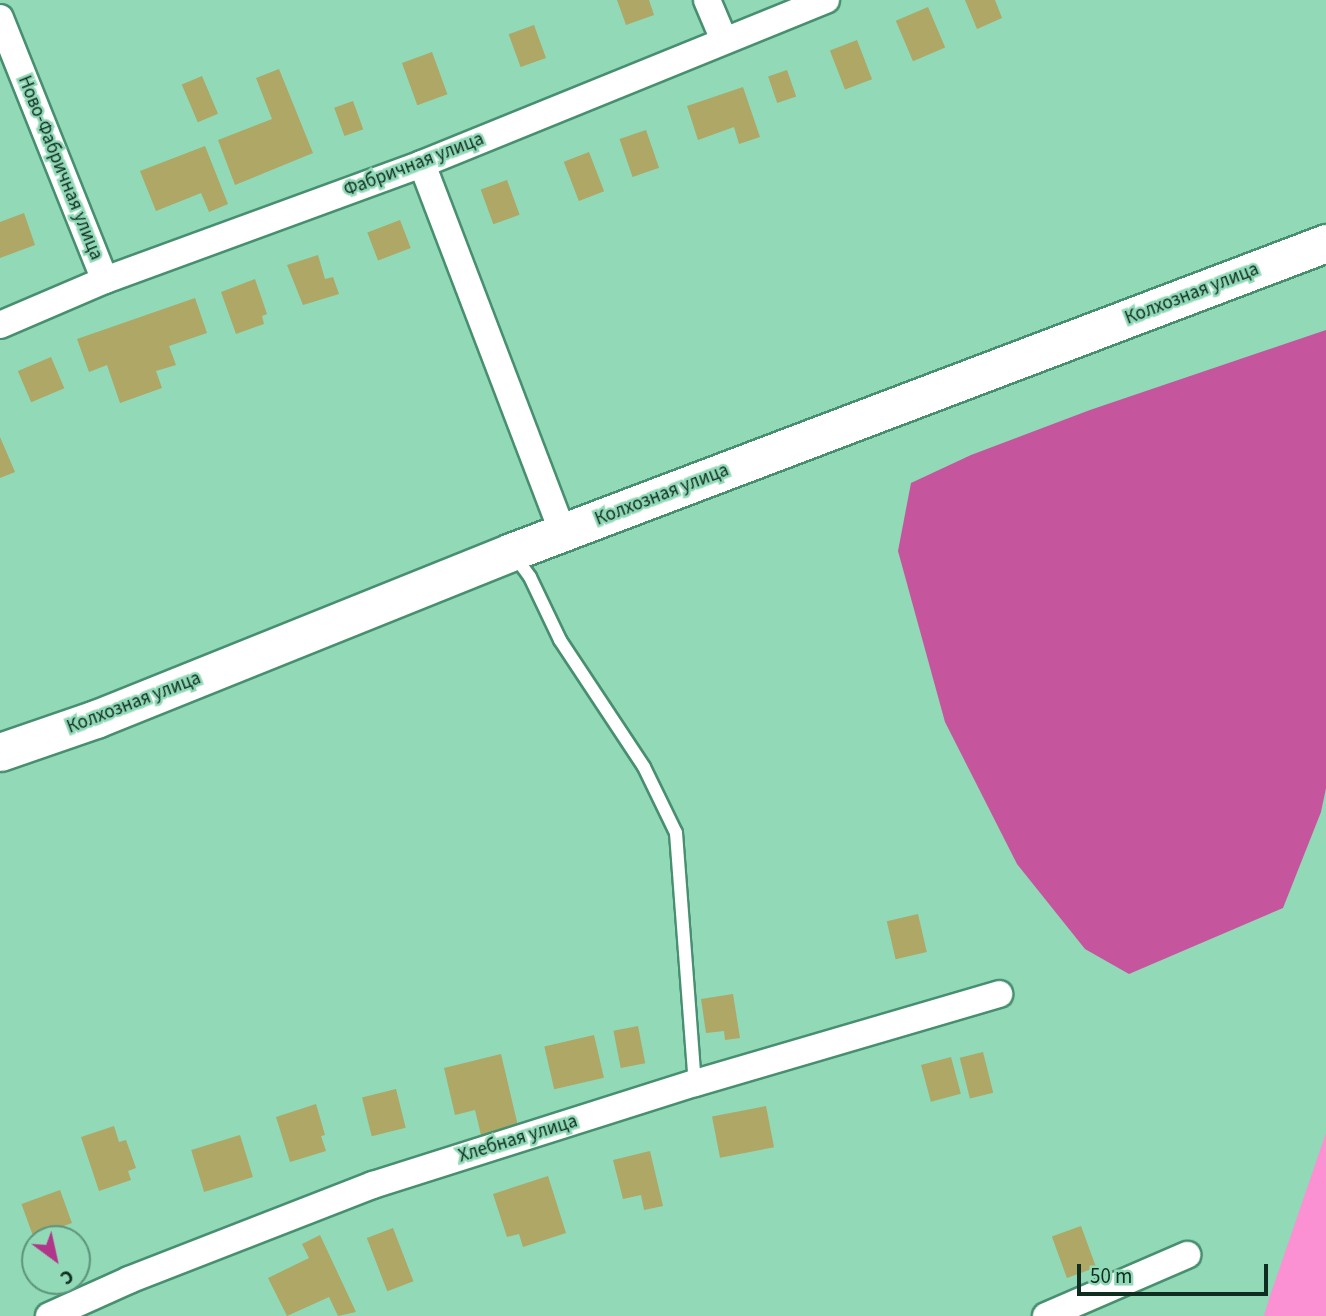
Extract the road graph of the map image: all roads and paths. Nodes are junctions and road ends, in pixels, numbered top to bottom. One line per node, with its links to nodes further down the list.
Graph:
1 (707, 0): 4 (street)
2 (825, 0): 4 (street, Фабричная улица)
3 (0, 18): 7 (street, Ново-Фабричная улица)
4 (724, 40): 5 (street, Фабричная улица)
5 (422, 164): 7 (street, Фабричная улица); 9 (street)
6 (1326, 243): 9 (street, Колхозная улица)
7 (105, 280): 8 (street, Фабричная улица)
8 (0, 325)
9 (563, 533): 10 (street, Колхозная улица)
10 (511, 552): 11 (street, Колхозная улица); 13 (lane)
11 (0, 752)
12 (999, 994): 13 (street, Хлебная улица)
13 (695, 1083): 15 (street, Хлебная улица)
14 (1187, 1255): 16 (street)
15 (49, 1316)
16 (1046, 1316)

